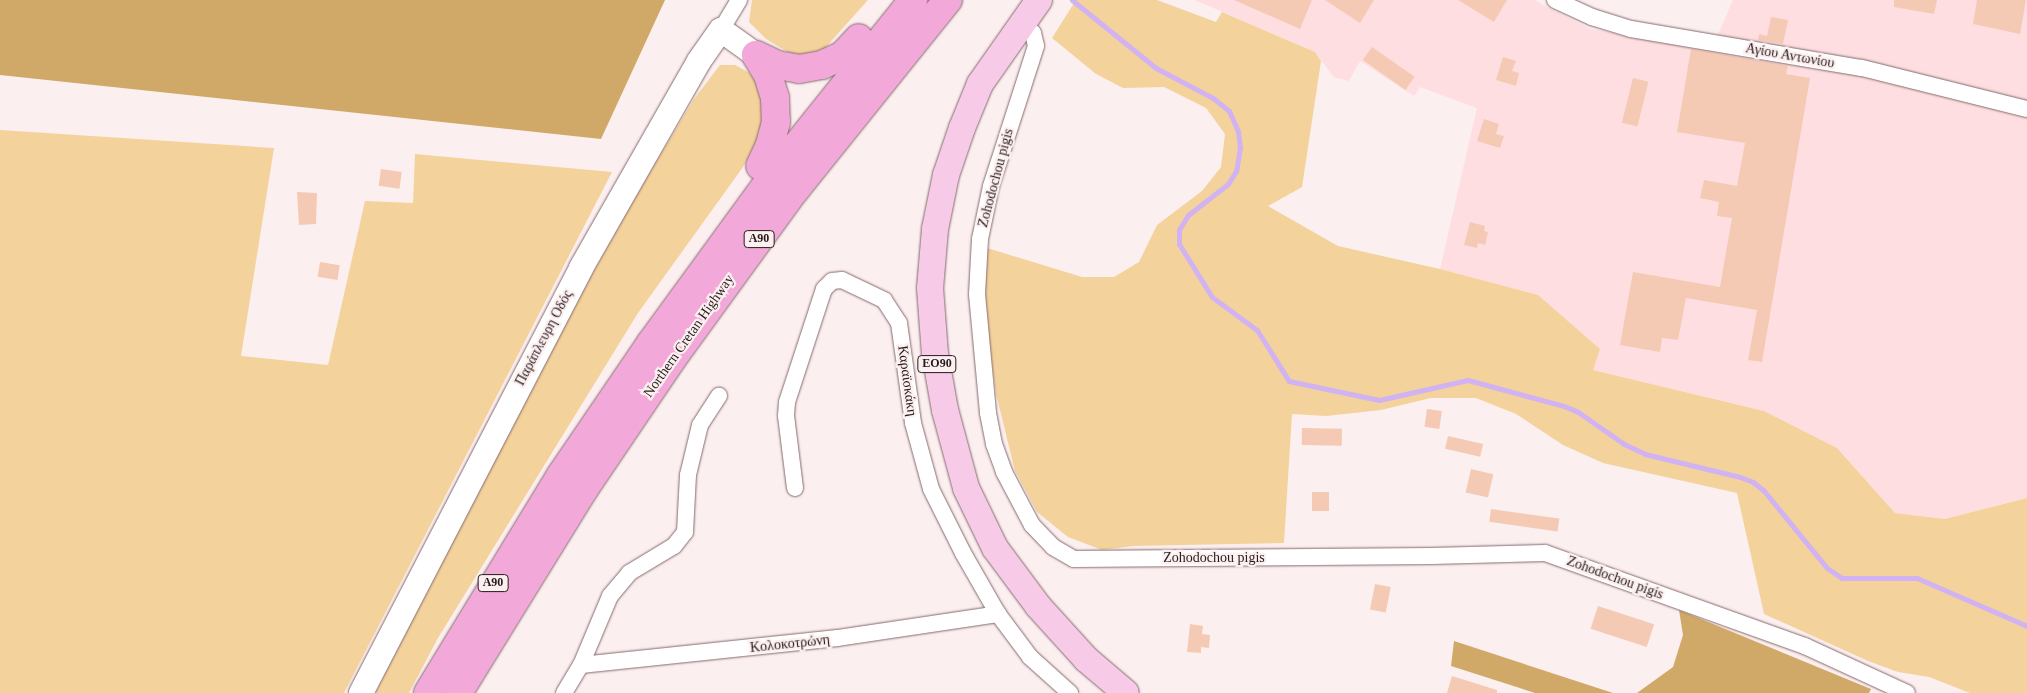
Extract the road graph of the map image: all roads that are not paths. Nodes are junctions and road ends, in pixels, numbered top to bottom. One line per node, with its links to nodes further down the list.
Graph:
1 (739, 0): 9 (street)
2 (890, 0): 10 (highway)
3 (913, 0): 15 (highway, Northern Cretan Highway / Α90)
4 (948, 0): 17 (highway, Northern Cretan Highway / Α90)
5 (968, 0): 17 (highway)
6 (1039, 0): 8 (main road, ΕΟ90)
7 (1555, 0): 12 (street, Αγίου Αντωνίου)
8 (1023, 23): 25 (main road, ΕΟ90); 26 (street, Zohodochou pigis)
9 (721, 30): 11 (street); 20 (street, Παράπλευρη Οδός)
10 (859, 38): 11 (highway); 13 (highway)
11 (756, 55): 13 (highway)
12 (2027, 109)
13 (760, 166): 15 (highway)
14 (719, 396): 19 (street)
15 (561, 475): 21 (highway, Northern Cretan Highway / Α90)
16 (796, 488): 18 (street, Καραϊσκάκη)
17 (584, 489): 22 (highway, Northern Cretan Highway / Α90)
18 (998, 614): 19 (street, Κολοκοτρώνη); 24 (street, Καραϊσκάκη)
19 (581, 665): 23 (street)
20 (361, 693)
21 (428, 693)
22 (458, 693)
23 (564, 693)
24 (1070, 693)
25 (1126, 693)
26 (1907, 693)

